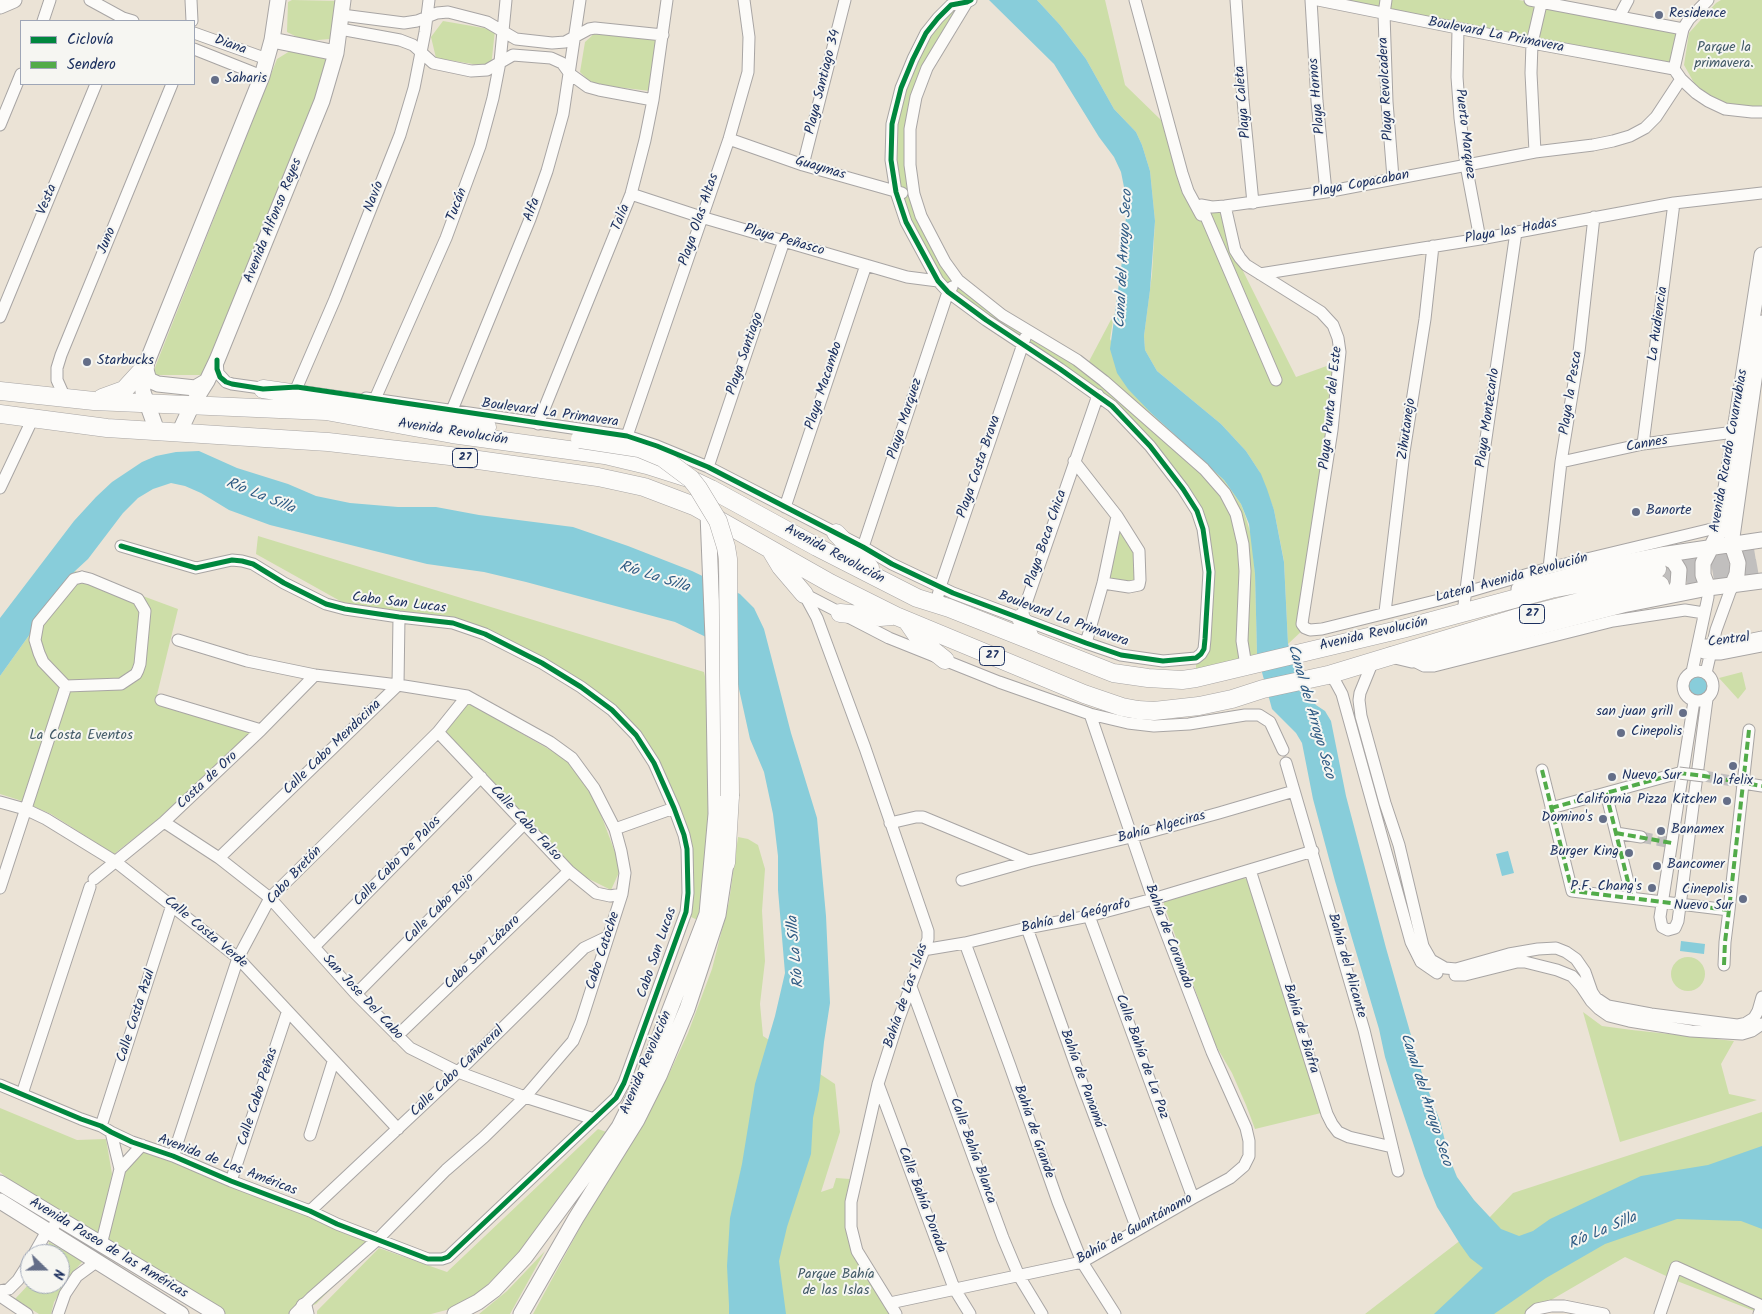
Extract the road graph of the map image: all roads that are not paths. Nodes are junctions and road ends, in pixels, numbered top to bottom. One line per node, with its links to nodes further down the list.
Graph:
1 (14, 0): 22 (main road)
2 (50, 0): 28 (street)
3 (90, 0): 29 (street)
4 (191, 0): 30 (street)
5 (278, 0): 37 (main road)
6 (429, 0): 25 (street, Navío)
7 (506, 0): 32 (street, Tucán)
8 (580, 0): 36 (street, Alfa)
9 (667, 0): 35 (street, Talía)
10 (744, 0): 54 (street, Playa Olas Altas)
11 (845, 0): 56 (street, Playa Santiago 34)
12 (1135, 0): 66 (street, Playa Copacaban)
13 (1236, 0): 64 (street, Playa Caleta)
14 (1311, 0): 60 (street, Playa Hornos)
15 (1318, 0): 23 (street, Boulevard La Primavera)
16 (1386, 0): 23 (street, Playa Revolcadera)
17 (1628, 0): 27 (street)
18 (1708, 0): 33 (street)
19 (969, 1): 21 (street); 26 (street)
20 (1538, 1): 27 (street); 38 (street)
21 (949, 3): 26 (street); 59 (street, Boulevard La Primavera)
22 (0, 6)
23 (1384, 14): 31 (street, Boulevard La Primavera); 58 (street, Playa Revolcadera)
24 (342, 15): 25 (street); 40 (main road, Avenida Alfonso Reyes); 41 (street)
25 (428, 16): 32 (street); 41 (street, Navío)
26 (958, 16): 63 (street)
27 (1619, 17): 33 (street)
28 (43, 20)
29 (126, 20)
30 (192, 20)
31 (1458, 29): 38 (street, Boulevard La Primavera); 57 (street, Puerto Marquez)
32 (503, 30): 36 (street); 43 (street, Tucán)
33 (1683, 30): 44 (street)
34 (195, 32): 42 (street, Diana)
35 (663, 35): 36 (street); 51 (street, Talía)
36 (575, 37): 45 (street, Alfa)
37 (272, 40): 40 (main road); 42 (main road)
38 (1532, 43): 44 (street, Boulevard La Primavera); 55 (street)
39 (195, 49): 47 (street, Diana)
40 (336, 53): 83 (main road, Avenida Alfonso Reyes)
41 (421, 54): 43 (street); 86 (street, Navío)
42 (267, 59): 47 (main road)
43 (500, 62): 45 (street); 93 (street, Tucán)
44 (1674, 69): 48 (street)
45 (570, 74): 51 (street); 95 (street, Alfa)
46 (20, 76): 53 (street)
47 (262, 76): 84 (main road)
48 (1681, 79): 52 (street); 55 (street, Playa Copacaban)
49 (96, 85): 79 (street, Vesta)
50 (172, 85): 90 (street, Juno)
51 (653, 100): 62 (street, Talía)
52 (1762, 112)
53 (0, 125)
54 (729, 139): 56 (street, Guaymas); 67 (street, Playa Olas Altas)
55 (1535, 152): 57 (street, Playa Copacaban)
56 (803, 165): 59 (street, Guaymas)
57 (1466, 165): 58 (street, Playa Copacaban); 70 (street, Puerto Marquez)
58 (1393, 178): 60 (street, Playa Copacaban)
59 (896, 192): 63 (street, Guaymas); 77 (street, Boulevard La Primavera)
60 (1326, 192): 64 (street, Playa Copacaban)
61 (1762, 193): 65 (street, Playa las Hadas)
62 (631, 194): 67 (street, Playa Peñasco); 99 (street, Talía)
63 (914, 194): 76 (street)
64 (1254, 203): 66 (street, Playa Copacaban)
65 (1674, 203): 68 (street, Playa las Hadas); 104 (street, La Audiencia)
66 (1225, 206): 75 (street, Playa Punta del Este)
67 (701, 217): 71 (street, Playa Peñasco); 103 (street, Playa Olas Altas)
68 (1594, 217): 69 (street, Playa las Hadas); 106 (street, Playa la Pesca)
69 (1516, 232): 70 (street, Playa las Hadas); 134 (street, Playa Montecarlo)
70 (1480, 239): 72 (street, Playa las Hadas)
71 (784, 241): 74 (street, Playa Peñasco); 107 (street, Playa Santiago)
72 (1433, 246): 75 (street, Playa las Hadas); 136 (street, Zihutanejo)
73 (1761, 263): 101 (main road, Avenida Ricardo Covarrubias)
74 (866, 265): 77 (street, Playa Peñasco); 109 (street, Playa Macambo)
75 (1260, 274): 143 (street, Playa Punta del Este)
76 (958, 280): 78 (street); 81 (street)
77 (938, 281): 78 (street, Boulevard La Primavera)
78 (948, 292): 82 (street, Boulevard La Primavera); 120 (street, Playa Marquez)
79 (0, 317)
80 (1762, 323): 101 (main road, Avenida Ricardo Covarrubias)
81 (1028, 332): 82 (street, Playa Costa Brava); 155 (street)
82 (1022, 344): 89 (street, Boulevard La Primavera); 131 (street, Playa Costa Brava)
83 (217, 360): 85 (main road, Avenida Alfonso Reyes); 87 (street, Boulevard La Primavera)
84 (145, 367): 85 (main road); 91 (main road); 92 (main road)
85 (207, 381): 94 (main road, Avenida Alfonso Reyes)
86 (297, 387): 87 (street, Boulevard La Primavera); 93 (street, Boulevard La Primavera)
87 (263, 389): 93 (main road)
88 (0, 391): 90 (main road, Avenida Revolución / 27)
89 (1098, 395): 105 (street, Playa Boca Chica); 147 (street, Boulevard La Primavera)
90 (65, 398): 91 (main road, Avenida Revolución / 27)
91 (94, 401): 92 (main road, Avenida Revolución / 27)
92 (146, 403): 94 (main road, Avenida Revolución / 27); 100 (main road)
93 (377, 404): 95 (street, Boulevard La Primavera); 96 (main road); 197 (main road, bridge)
94 (192, 405): 96 (main road, Avenida Revolución / 27); 102 (main road, Avenida Alfonso Reyes)
95 (452, 410): 99 (street, Boulevard La Primavera)
96 (326, 411): 113 (main road, Avenida Revolución / 27)
97 (0, 414): 98 (main road, Avenida Revolución / 27)
98 (34, 418): 100 (main road, Avenida Revolución / 27); 108 (street)
99 (538, 424): 103 (street, Boulevard La Primavera)
100 (158, 431): 102 (main road, Avenida Revolución / 27)
101 (1740, 431): 104 (street, Cannes); 112 (main road, Avenida Ricardo Covarrubias); 114 (main road, Avenida Ricardo Covarrubias)
102 (179, 433): 110 (main road, Avenida Revolución / 27)
103 (627, 436): 107 (street, Boulevard La Primavera)
104 (1643, 444): 106 (street, Cannes)
105 (1074, 461): 111 (street); 141 (street, Playa Boca Chica)
106 (1561, 462): 124 (street, Playa la Pesca)
107 (708, 467): 109 (street, Boulevard La Primavera)
108 (0, 488)
109 (785, 507): 116 (street, Boulevard La Primavera)
110 (708, 514): 113 (main road); 115 (main road, Avenida Revolución / 27); 123 (main road, Avenida Revolución)
111 (1117, 516): 129 (street); 129 (street)
112 (1734, 521): 117 (main road); 118 (main road, Avenida Ricardo Covarrubias)
113 (778, 525): 127 (main road, Avenida Revolución / 27)
114 (1720, 527): 121 (main road, Avenida Ricardo Covarrubias); 124 (street, Lateral Avenida Revolución)
115 (735, 533): 122 (main road, Avenida Revolución / 27); 123 (main road)
116 (836, 533): 120 (street, Boulevard La Primavera); 127 (main road)
117 (1761, 540): 118 (main road)
118 (1732, 545): 121 (main road); 130 (main road, Avenida Ricardo Covarrubias)
119 (121, 546): 139 (street, Cabo San Lucas)
120 (863, 546): 131 (street, Boulevard La Primavera)
121 (1712, 547): 125 (main road); 132 (main road, Avenida Ricardo Covarrubias)
122 (771, 550): 133 (main road); 140 (main road, Avenida Revolución / 27)
123 (709, 562): 185 (main road, Avenida Revolución)
124 (1549, 574): 125 (main road); 126 (main road); 134 (main road)
125 (1661, 576): 132 (main road); 142 (main road, Avenida Revolución / 27); 151 (main road, Avenida Revolución / 27); 153 (main road)
126 (1519, 577): 134 (street, Lateral Avenida Revolución)
127 (882, 581): 135 (main road, Avenida Revolución / 27)
128 (1762, 581): 130 (main road)
129 (1103, 583): 147 (street)
130 (1732, 586): 132 (main road); 150 (street, Avenida Ricardo Covarrubias)
131 (940, 587): 135 (street, Playa Costa Brava); 135 (street, Boulevard La Primavera)
132 (1708, 588): 137 (street, Avenida Ricardo Covarrubias)
133 (804, 594): 138 (street); 187 (street, Bahía de Las Islas)
134 (1465, 598): 136 (street, Lateral Avenida Revolución); 142 (main road)
135 (946, 601): 141 (street, Boulevard La Primavera); 146 (main road, Avenida Revolución / 27)
136 (1385, 612): 143 (street, Lateral Avenida Revolución)
137 (1704, 613): 149 (street, Avenida Ricardo Covarrubias); 153 (street)
138 (840, 614): 140 (main road); 152 (street)
139 (399, 617): 160 (street); 182 (street, Cabo San Lucas)
140 (901, 618): 152 (main road); 166 (main road, Avenida Revolución / 27)
141 (1021, 618): 146 (main road); 147 (street, Boulevard La Primavera)
142 (1410, 626): 155 (main road, Avenida Revolución / 27)
143 (1305, 628)
144 (1762, 637): 150 (street, Central)
145 (178, 640): 158 (street, Cabo Catoche)
146 (1031, 640): 155 (main road, Avenida Revolución / 27)
147 (1086, 643)
148 (1762, 646): 150 (street, Central)
149 (1696, 649): 150 (street, Central); 156 (street, Avenida Ricardo Covarrubias)
150 (1712, 649): 157 (street, Avenida Ricardo Covarrubias)
151 (1390, 656): 153 (main road); 154 (main road, Avenida Revolución / 27)
152 (945, 660): 167 (street)
153 (1412, 660)
154 (1373, 661): 159 (main road, Avenida Revolución / 27); 223 (street)
155 (1252, 664)
156 (1692, 672): 157 (street); 165 (street)
157 (1706, 673): 163 (street)
158 (315, 675): 160 (street, Cabo Catoche); 169 (street, Costa de Oro)
159 (1324, 675): 166 (main road, Avenida Revolución / 27); 223 (street)
160 (398, 685): 162 (street, Cabo Catoche); 194 (street, Calle Cabo Mendocina)
161 (66, 686): 161 (street); 184 (street)
162 (467, 696): 171 (street, Cabo Bretón); 189 (street, Cabo Catoche)
163 (1707, 699): 165 (street); 207 (street)
164 (161, 700): 169 (street)
165 (1694, 701): 206 (street)
166 (1154, 711): 168 (main road)
167 (1090, 714): 168 (street); 191 (street, Bahía de Coronado)
168 (1119, 721): 172 (street)
169 (261, 730): 186 (street, Costa de Oro)
170 (1749, 730): 177 (street)
171 (438, 732): 176 (street, Calle Cabo Falso); 203 (street, Cabo Bretón)
172 (1283, 750)
173 (1286, 763): 179 (street, Bahía del Alicante)
174 (1542, 770): 183 (street)
175 (1704, 776): 180 (street, bridge)
176 (481, 777): 188 (street, Calle Cabo Falso); 214 (street, Calle Cabo De Palos)
177 (1743, 783): 178 (street); 209 (street)
178 (1762, 786)
179 (1294, 791): 191 (street, Bahía Algeciras); 193 (street, Bahía del Alicante)
180 (1606, 793): 183 (street); 190 (street)
181 (0, 802): 184 (street, Calle Costa Verde)
182 (674, 808): 189 (street); 231 (street, Cabo San Lucas)
183 (1552, 808): 204 (street)
184 (25, 809): 196 (street, Calle Costa Verde); 201 (street)
185 (716, 814): 197 (main road, Avenida Revolución); 269 (main road, Avenida Revolución)
186 (164, 822): 194 (street, San Jose Del Cabo); 196 (street, Costa de Oro)
187 (890, 823): 195 (street); 215 (street, Bahía de Las Islas)
188 (524, 824): 199 (street, Calle Cabo Falso); 219 (street, Calle Cabo Rojo)
189 (615, 829): 202 (street, Cabo Catoche)
190 (1616, 833): 192 (street); 204 (street)
191 (1131, 837): 195 (street, Bahía Algeciras); 205 (street, Bahía de Coronado)
192 (1640, 837)
193 (1313, 851): 198 (street, Bahía del Geógrafo); 237 (street, Bahía del Alicante)
194 (219, 858): 203 (street, San Jose Del Cabo)
195 (1029, 861): 200 (street, Bahía Algeciras)
196 (116, 862): 208 (street, Calle Costa Verde); 229 (street, Costa de Oro)
197 (726, 863): 270 (main road, Avenida Revolución)
198 (1250, 870): 205 (street, Bahía del Geógrafo); 237 (street, Bahía de Biafra)
199 (569, 871): 202 (street, Calle Cabo Falso); 224 (street, Cabo San Lázaro)
200 (962, 880)
201 (0, 888)
202 (622, 894): 212 (street, Cabo Catoche)
203 (270, 898): 214 (street, San Jose Del Cabo); 216 (street, Cabo Bretón)
204 (1632, 898): 206 (street)
205 (1153, 899): 210 (street, Bahía del Geógrafo); 239 (street, Bahía de Coronado)
206 (1662, 901): 207 (street); 207 (street)
207 (1680, 903): 209 (street)
208 (172, 905): 216 (street, Calle Costa Verde); 232 (street, Calle Costa Azul)
209 (1729, 910): 217 (street)
210 (1089, 916): 211 (street, Bahía del Geógrafo); 244 (street, Calle Bahía de La Paz)
211 (1027, 928): 213 (street, Bahía del Geógrafo); 248 (street, Bahía de Panamá)
212 (607, 937): 226 (street, Calle Cabo Cañaveral); 230 (street, Cabo Catoche)
213 (965, 943): 215 (street, Bahía del Geógrafo); 255 (street, Bahía de Grande)
214 (314, 947): 219 (street, San Jose Del Cabo)
215 (923, 950): 218 (street, Bahía de Las Islas)
216 (238, 958): 221 (street, Calle Costa Verde); 238 (street, Cabo Bretón)
217 (1724, 964)
218 (910, 984): 227 (street, Bahía de Las Islas); 256 (street, Calle Bahía Blanca)
219 (356, 994): 224 (street, San Jose Del Cabo)
220 (1762, 996): 223 (street)
221 (287, 1012): 225 (street, Calle Costa Verde); 242 (street, Calle Cabo Peñas)
222 (1762, 1024): 223 (street)
223 (1704, 1026)
224 (397, 1036): 226 (street, San Jose Del Cabo)
225 (333, 1062): 233 (street, Calle Costa Verde); 235 (street)
226 (458, 1072): 230 (street, San Jose Del Cabo); 233 (street, Calle Cabo Cañaveral)
227 (878, 1084): 258 (street, Calle Bahía Dorada); 261 (street, Bahía de Las Islas)
228 (0, 1085): 229 (street, Avenida de Las Américas)
229 (22, 1094): 232 (street, Avenida de Las Américas)
230 (525, 1097): 231 (street, San Jose Del Cabo); 250 (street, Cabo Catoche)
231 (594, 1118): 253 (street, Cabo San Lucas)
232 (101, 1126): 234 (street, Avenida de Las Américas)
233 (398, 1130): 246 (street, Calle Cabo Cañaveral)
234 (111, 1132): 236 (street, Avenida de Las Américas); 240 (street)
235 (310, 1135)
236 (142, 1145): 238 (street, Avenida de Las Américas); 240 (street)
237 (1392, 1147): 241 (street, Bahía del Alicante)
238 (173, 1156): 242 (street, Avenida de Las Américas)
239 (1249, 1156): 244 (street, Bahía de Guantánamo)
240 (120, 1169): 252 (street)
241 (1398, 1170)
242 (231, 1181): 246 (street, Avenida de Las Américas)
243 (0, 1183): 247 (main road, Avenida Paseo de las Américas)
244 (1193, 1198): 248 (street, Bahía de Guantánamo)
245 (0, 1201): 249 (main road, Avenida Paseo de las Américas)
246 (310, 1211): 250 (street, Avenida de Las Américas)
247 (61, 1220): 249 (street); 252 (main road, Avenida Paseo de las Américas)
248 (1137, 1229): 255 (street, Bahía de Guantánamo)
249 (47, 1231): 251 (street); 254 (main road, Avenida Paseo de las Américas)
250 (378, 1239): 253 (street, Avenida de Las Américas); 263 (street, Cabo Catoche)
251 (40, 1244)
252 (101, 1245): 268 (main road, Avenida Paseo de las Américas)
253 (448, 1257)
254 (96, 1262): 266 (street); 267 (main road, Avenida Paseo de las Américas)
255 (1082, 1262): 256 (street, Bahía de Guantánamo); 274 (street, Bahía de Grande)
256 (1019, 1276): 258 (street, Bahía de Guantánamo); 273 (street, Calle Bahía Blanca)
257 (20, 1277): 259 (street)
258 (954, 1288): 261 (street, Bahía de Guantánamo); 272 (street, Calle Bahía Dorada)
259 (0, 1291)
260 (0, 1296): 265 (street)
261 (890, 1303): 271 (street, Bahía de Las Islas)
262 (1762, 1306): 276 (street); 277 (street)
263 (302, 1311)
264 (1536, 1311): 275 (street)
265 (26, 1314)
266 (58, 1314)
267 (181, 1314)
268 (217, 1314)
269 (455, 1314)
270 (520, 1314)
271 (896, 1314)
272 (970, 1314)
273 (1042, 1314)
274 (1115, 1314)
275 (1604, 1314)
276 (1660, 1314)
277 (1759, 1314)

